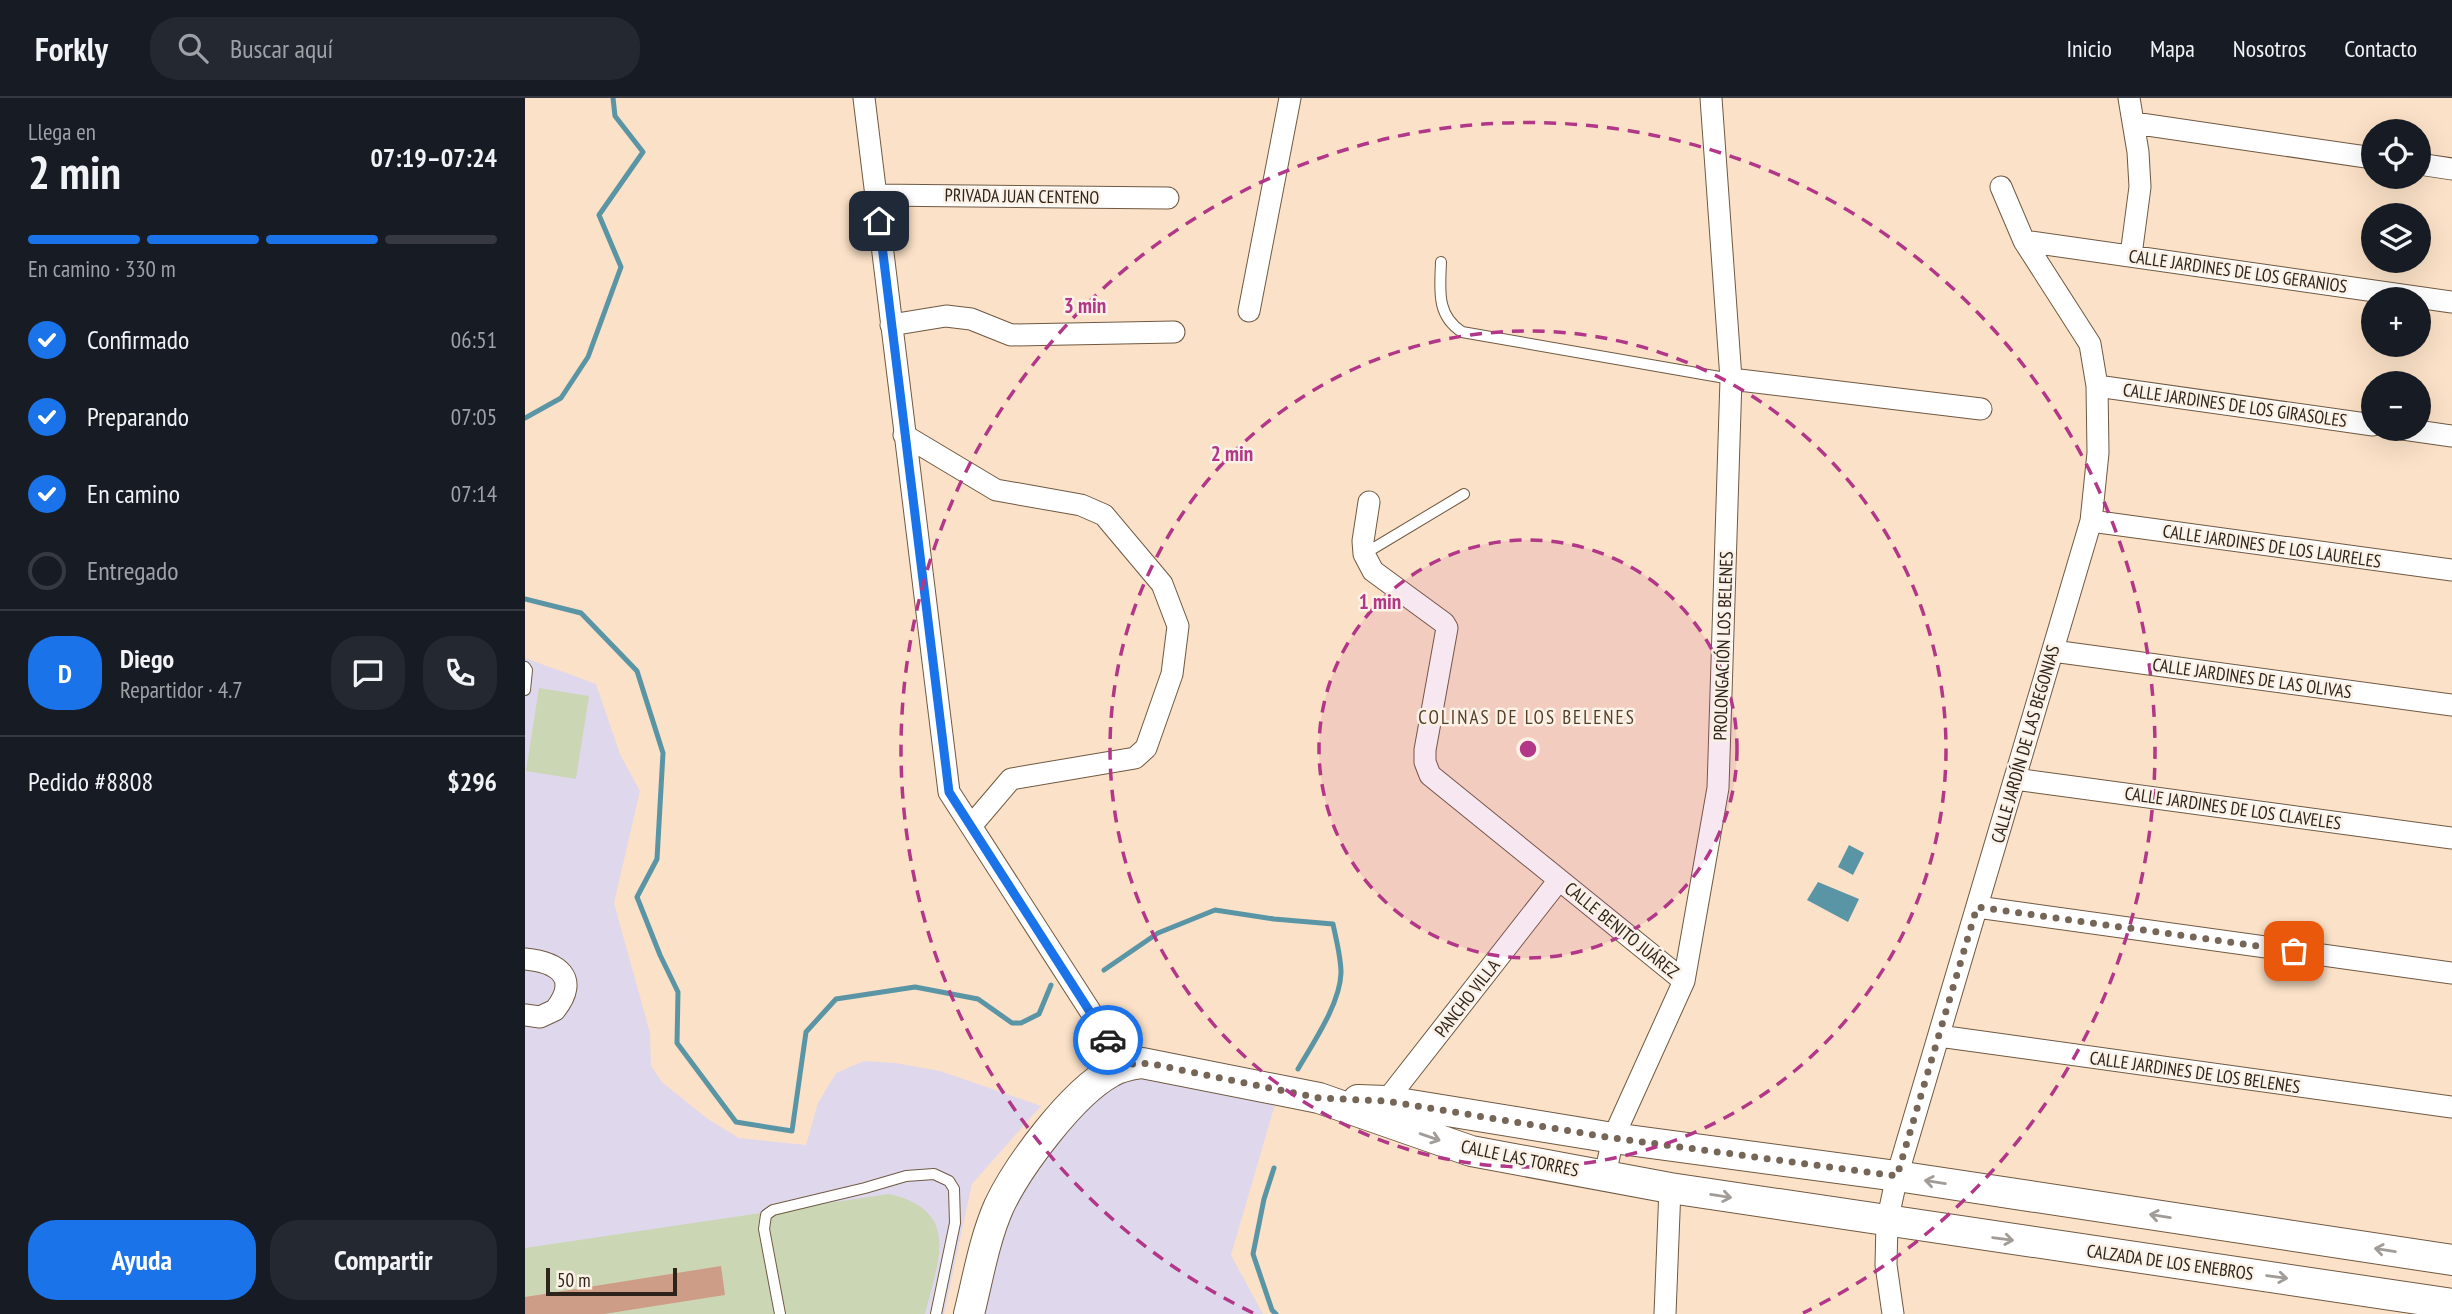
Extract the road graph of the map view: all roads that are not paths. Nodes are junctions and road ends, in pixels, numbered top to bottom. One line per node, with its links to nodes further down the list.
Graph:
1 (864, 98): 10 (street)
2 (1290, 98): 16 (street)
3 (1711, 98): 19 (street, PROLONGACIÓN LOS BELENES)
4 (2130, 98): 5 (street)
5 (2134, 123): 6 (street); 13 (street)
6 (2361, 156)
7 (2431, 166): 8 (street)
8 (2452, 169)
9 (2001, 187): 12 (street, CALLE JARDÍN DE LAS BEGONIAS)
10 (876, 195): 11 (street, PRIVADA JUAN CENTENO); 17 (street)
11 (1168, 198)
12 (2024, 241): 13 (street, CALLE JARDINES DE LOS GERANIOS); 20 (street, CALLE JARDÍN DE LAS BEGONIAS)
13 (2131, 256): 15 (street, CALLE JARDINES DE LOS GERANIOS)
14 (1441, 262): 19 (lane)
15 (2452, 302)
16 (1249, 311)
17 (891, 325): 18 (street); 24 (street)
18 (1174, 332)
19 (1731, 379): 21 (street); 42 (street, PROLONGACIÓN LOS BELENES)
20 (2097, 386): 22 (street, CALLE JARDINES DE LOS GIRASOLES); 28 (street, CALLE JARDÍN DE LAS BEGONIAS)
21 (1980, 410)
22 (2361, 423)
23 (2431, 433): 25 (street)
24 (904, 435): 36 (street); 36 (street)
25 (2452, 436)
26 (1464, 494): 29 (lane)
27 (1369, 502): 29 (street)
28 (2091, 521): 30 (street, CALLE JARDINES DE LOS LAURELES); 31 (street, CALLE JARDÍN DE LAS BEGONIAS)
29 (1364, 554): 38 (street, CALLE BENITO JUÁREZ)
30 (2452, 570)
31 (2053, 651): 34 (street, CALLE JARDINES DE LAS OLIVAS); 35 (street, CALLE JARDÍN DE LAS BEGONIAS)
32 (525, 667): 33 (lane)
33 (525, 690)
34 (2452, 705)
35 (2015, 779): 37 (street, CALLE JARDINES DE LOS CLAVELES); 39 (street, CALLE JARDÍN DE LAS BEGONIAS)
36 (971, 826): 45 (street)
37 (2452, 838)
38 (1559, 880): 42 (street, CALLE BENITO JUÁREZ); 47 (street, PANCHO VILLA)
39 (1977, 907): 41 (street); 44 (street, CALLE JARDÍN DE LAS BEGONIAS)
40 (525, 959): 43 (street)
41 (2452, 973)
42 (1684, 981): 48 (street, PROLONGACIÓN LOS BELENES)
43 (525, 1015)
44 (1939, 1036): 46 (street, CALLE JARDINES DE LOS BELENES); 50 (street, CALLE JARDÍN DE LAS BEGONIAS)
45 (1125, 1065): 47 (main road, CALLE LAS TORRES); 57 (main road)
46 (2452, 1107)
47 (1383, 1110): 48 (main road, CALLE LAS TORRES); 49 (main road, CALLE LAS TORRES, one-way to 49)
48 (1613, 1138): 49 (street, PROLONGACIÓN LOS BELENES); 50 (main road, CALLE LAS TORRES)
49 (1605, 1175): 51 (main road, CALLE LAS TORRES)
50 (1897, 1176): 52 (street, CALLE JARDÍN DE LAS BEGONIAS); 53 (main road, one-way to 50)
51 (1671, 1188): 52 (main road, CALLE LAS TORRES, one-way to 52); 58 (street)
52 (1887, 1222): 54 (main road, CALZADA DE LOS ENEBROS, one-way to 54); 59 (street, CALLE JARDÍN DE LAS BEGONIAS)
53 (2452, 1260)
54 (2452, 1304)
55 (780, 1314): 56 (lane)
56 (936, 1314)
57 (969, 1314)
58 (1665, 1314)
59 (1893, 1314)

